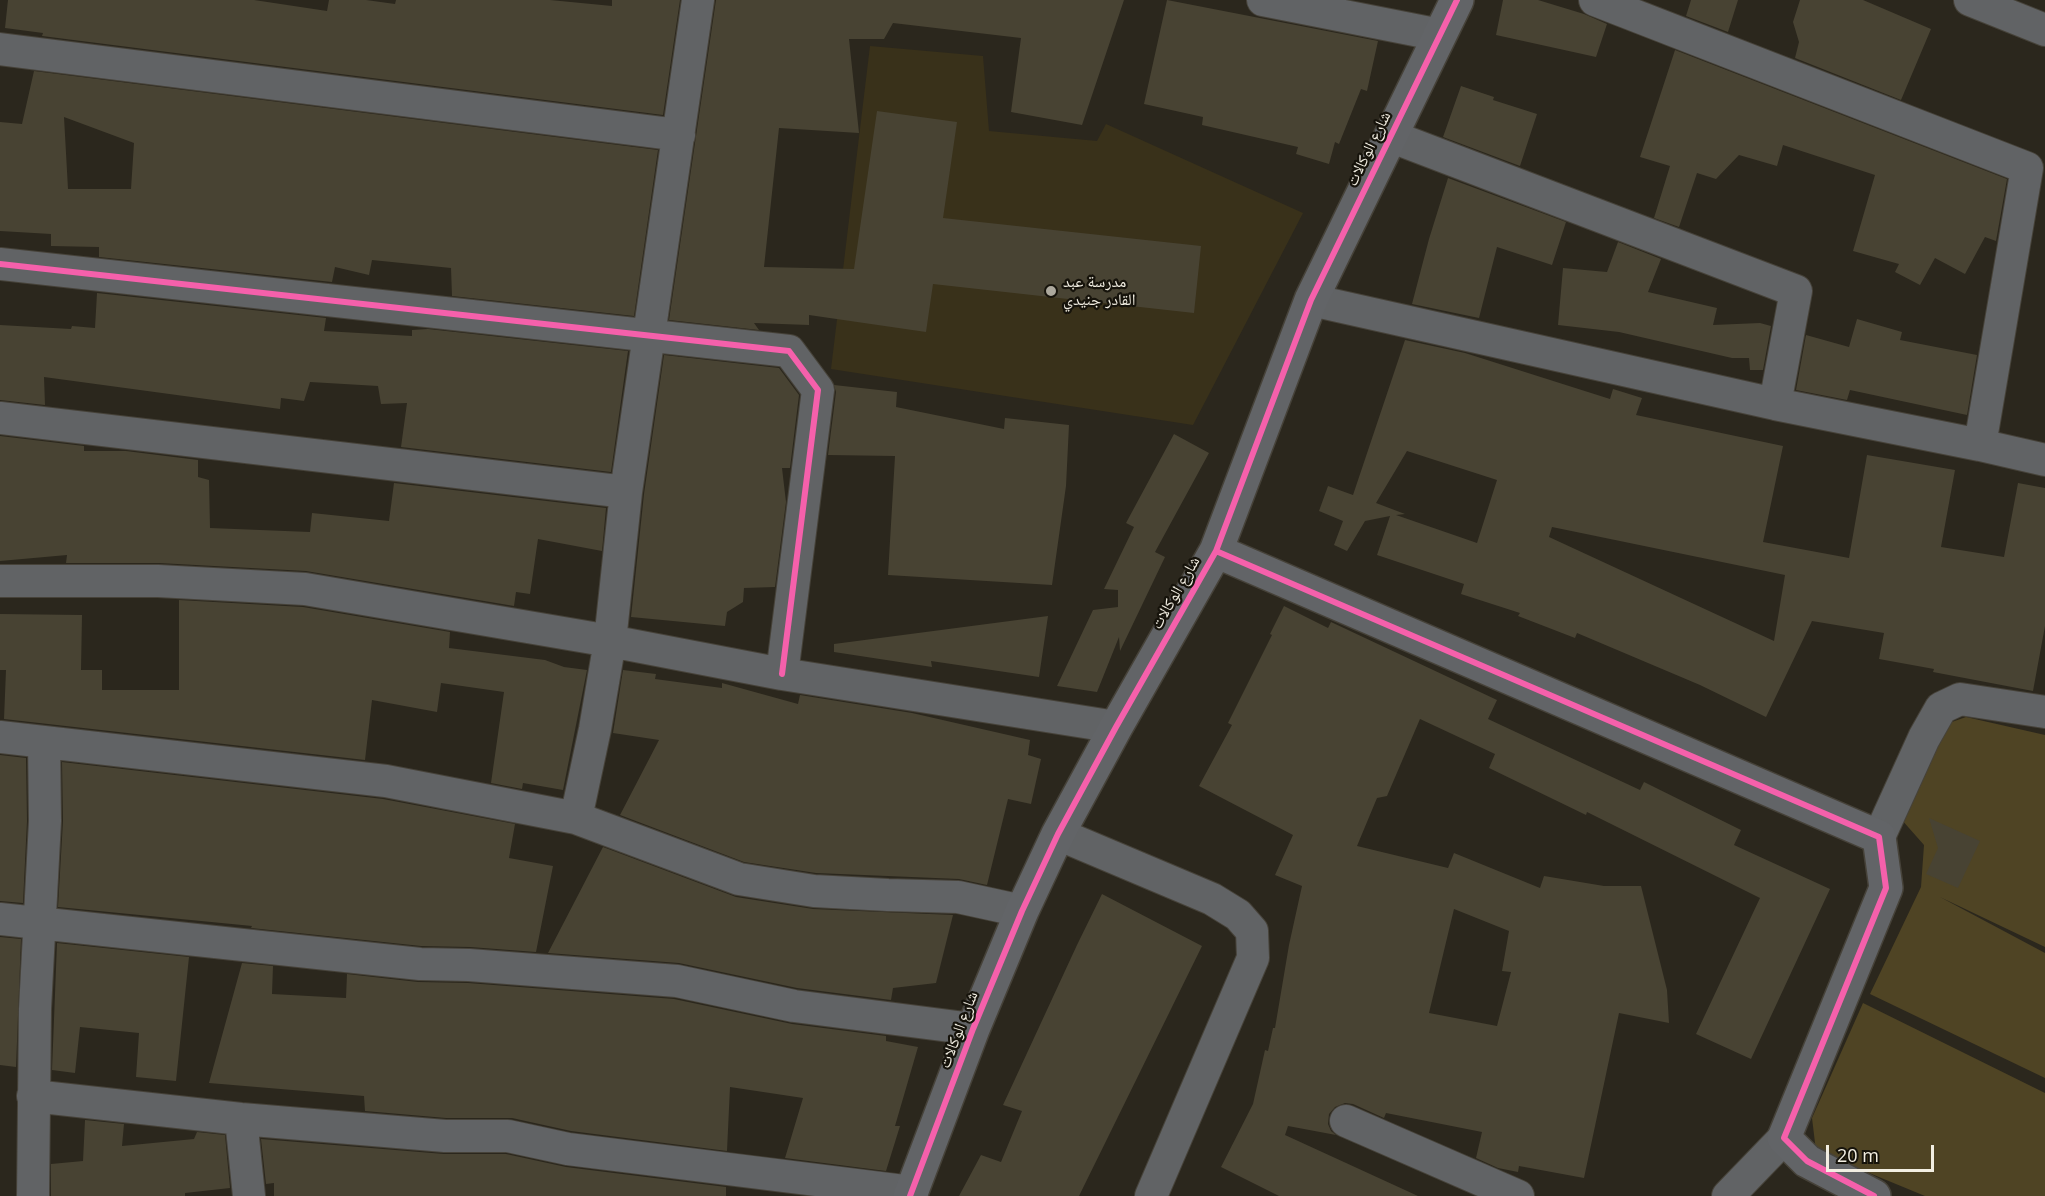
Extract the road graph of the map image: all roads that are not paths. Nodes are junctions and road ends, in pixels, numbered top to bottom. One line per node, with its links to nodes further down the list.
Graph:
1 (698, 0): 9 (street)
2 (1263, 0): 7 (street)
3 (1457, 0): 7 (street, شارع الوكالات)
4 (1595, 0): 16 (street)
5 (1970, 0): 6 (street)
6 (2045, 30)
7 (1440, 35): 10 (street, شارع الوكالات)
8 (0, 49): 9 (street)
9 (679, 135): 13 (street)
10 (1390, 136): 12 (street, شارع الوكالات); 14 (street)
11 (0, 264): 13 (street)
12 (1311, 300): 14 (street); 19 (street, شارع الوكالات)
13 (649, 336): 18 (street); 22 (street)
14 (1775, 404): 16 (street)
15 (0, 418): 18 (street)
16 (1980, 445): 17 (street)
17 (2045, 460)
18 (626, 492): 21 (street)
19 (1216, 551): 24 (street, شارع الوكالات); 29 (street)
20 (0, 580): 21 (street)
21 (610, 641): 22 (street); 27 (street)
22 (782, 674): 24 (street)
23 (2045, 712): 29 (street)
24 (1116, 727): 28 (street, شارع الوكالات)
25 (0, 737): 26 (street)
26 (44, 742): 27 (street); 32 (street)
27 (576, 818): 30 (street)
28 (1058, 834): 30 (street, شارع الوكالات); 41 (street)
29 (1879, 837): 37 (street)
30 (1022, 911): 33 (street, شارع الوكالات)
31 (0, 919): 32 (street)
32 (39, 923): 33 (street); 34 (street)
33 (973, 1029): 38 (street, شارع الوكالات)
34 (33, 1096): 35 (street); 39 (street)
35 (241, 1119): 38 (street); 40 (street)
36 (1346, 1121): 42 (street)
37 (1784, 1138): 43 (street); 44 (street)
38 (911, 1194)
39 (33, 1196)
40 (249, 1196)
41 (1151, 1196)
42 (1518, 1196)
43 (1728, 1196)
44 (1874, 1196)

